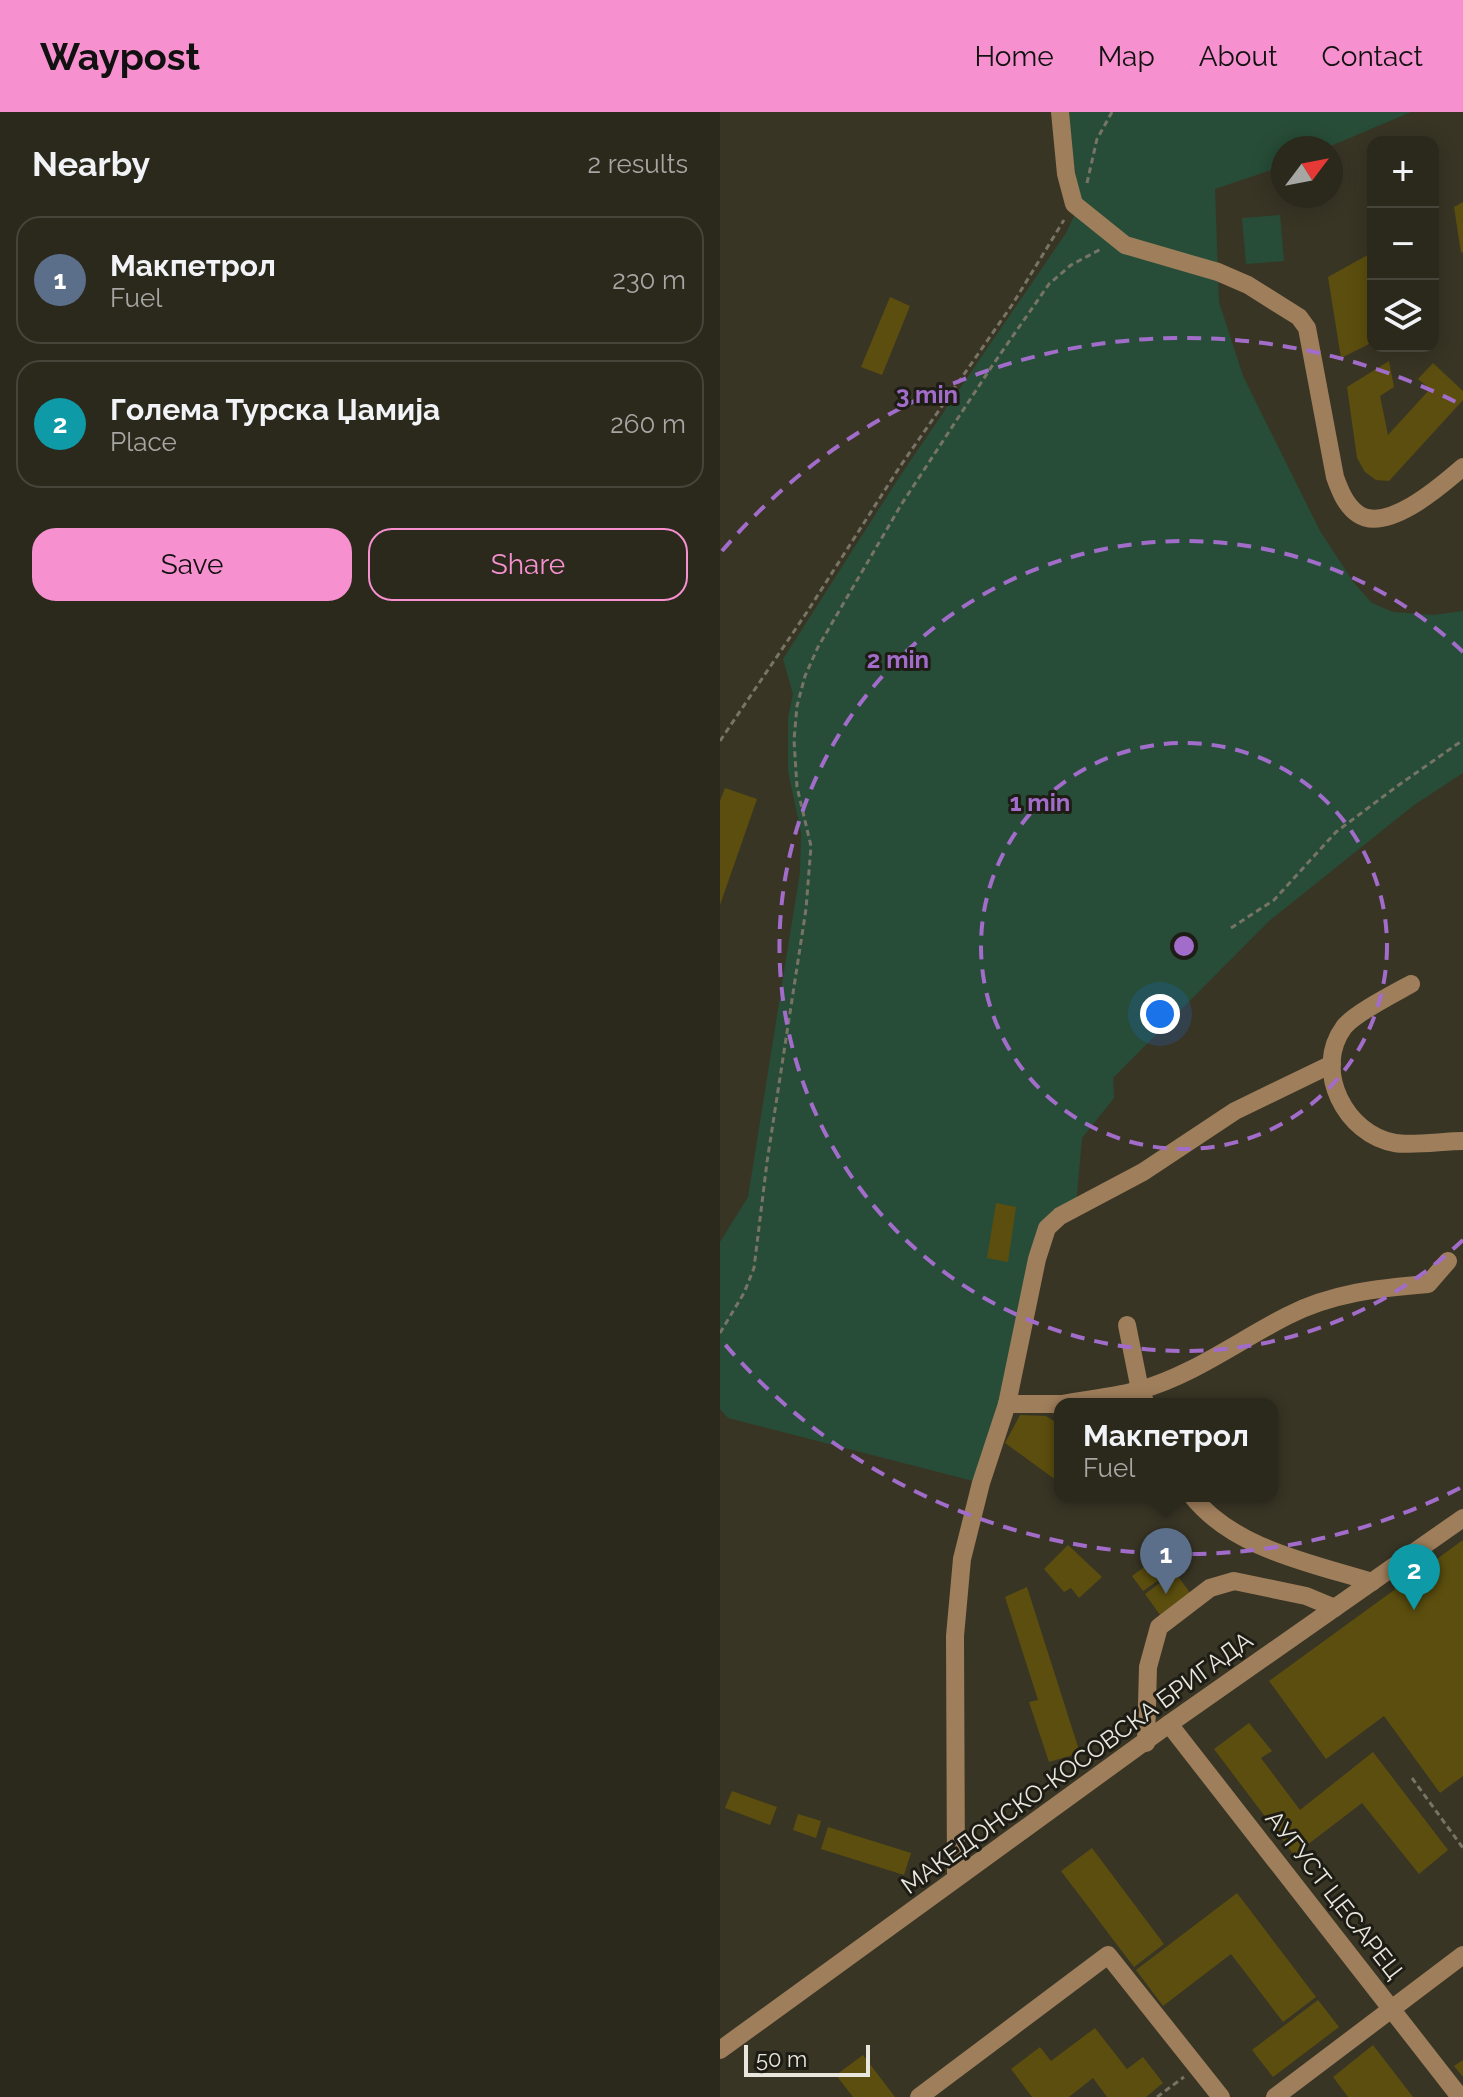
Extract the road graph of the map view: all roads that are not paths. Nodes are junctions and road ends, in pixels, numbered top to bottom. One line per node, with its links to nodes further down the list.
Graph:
1 (1060, 112): 2 (street)
2 (1463, 467)
3 (1411, 984): 4 (street)
4 (1332, 1064): 5 (street); 9 (street)
5 (1463, 1141)
6 (1448, 1261): 8 (street)
7 (1127, 1325): 8 (street)
8 (1143, 1397)
9 (1007, 1404): 10 (street); 17 (street)
10 (1054, 1404)
11 (1198, 1502): 13 (street)
12 (1463, 1518): 13 (street, МАКЕДОНСКО-КОСОВСКА БРИГАДА)
13 (1372, 1582): 14 (street, МАКЕДОНСКО-КОСОВСКА БРИГАДА)
14 (1335, 1608): 15 (street, МАКЕДОНСКО-КОСОВСКА БРИГАДА); 16 (street)
15 (1169, 1724): 16 (street, МАКЕДОНСКО-КОСОВСКА БРИГАДА); 19 (street, АУГУСТ ЦЕСАРЕЦ)
16 (1146, 1743): 17 (street, МАКЕДОНСКО-КОСОВСКА БРИГАДА)
17 (956, 1878): 20 (street, МАКЕДОНСКО-КОСОВСКА БРИГАДА)
18 (1463, 1955): 19 (street)
19 (1394, 2010): 23 (street); 24 (street, АУГУСТ ЦЕСАРЕЦ)
20 (720, 2050)
21 (919, 2097): 22 (street)
22 (1221, 2097)
23 (1275, 2097)
24 (1460, 2097)

